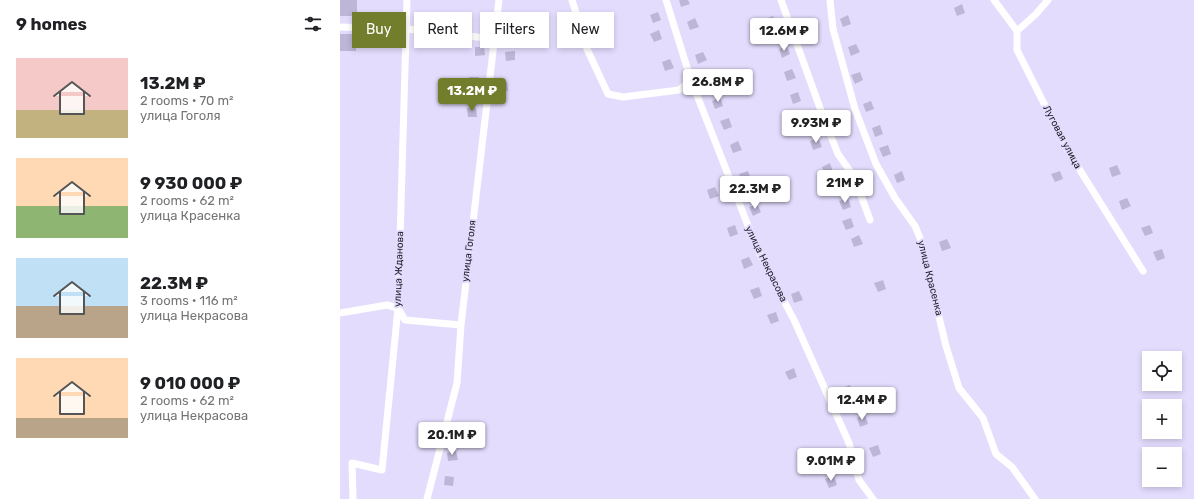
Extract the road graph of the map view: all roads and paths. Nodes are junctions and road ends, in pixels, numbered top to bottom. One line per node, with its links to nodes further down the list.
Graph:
1 (407, 0): 12 (street, улица Жданова)
2 (499, 0): 9 (street, улица Гоголя)
3 (572, 0): 17 (street)
4 (666, 0): 17 (street, улица Некрасова)
5 (780, 0): 18 (street)
6 (830, 0): 26 (street, улица Красенка)
7 (994, 0): 13 (street)
8 (1048, 0): 13 (street)
9 (498, 12)
10 (340, 27): 11 (street)
11 (352, 27)
12 (406, 29): 14 (street)
13 (1016, 31): 19 (street, Луговая улица)
14 (480, 37)
15 (405, 48): 20 (street, улица Жданова)
16 (494, 48): 22 (street, улица Гоголя)
17 (691, 80): 25 (street, улица Некрасова)
18 (870, 220)
19 (1143, 271)
20 (398, 308): 21 (street); 22 (street); 23 (street, улица Жданова)
21 (340, 313)
22 (461, 325): 24 (street, улица Гоголя)
23 (353, 499)
24 (427, 499)
25 (873, 499)
26 (1035, 499)

